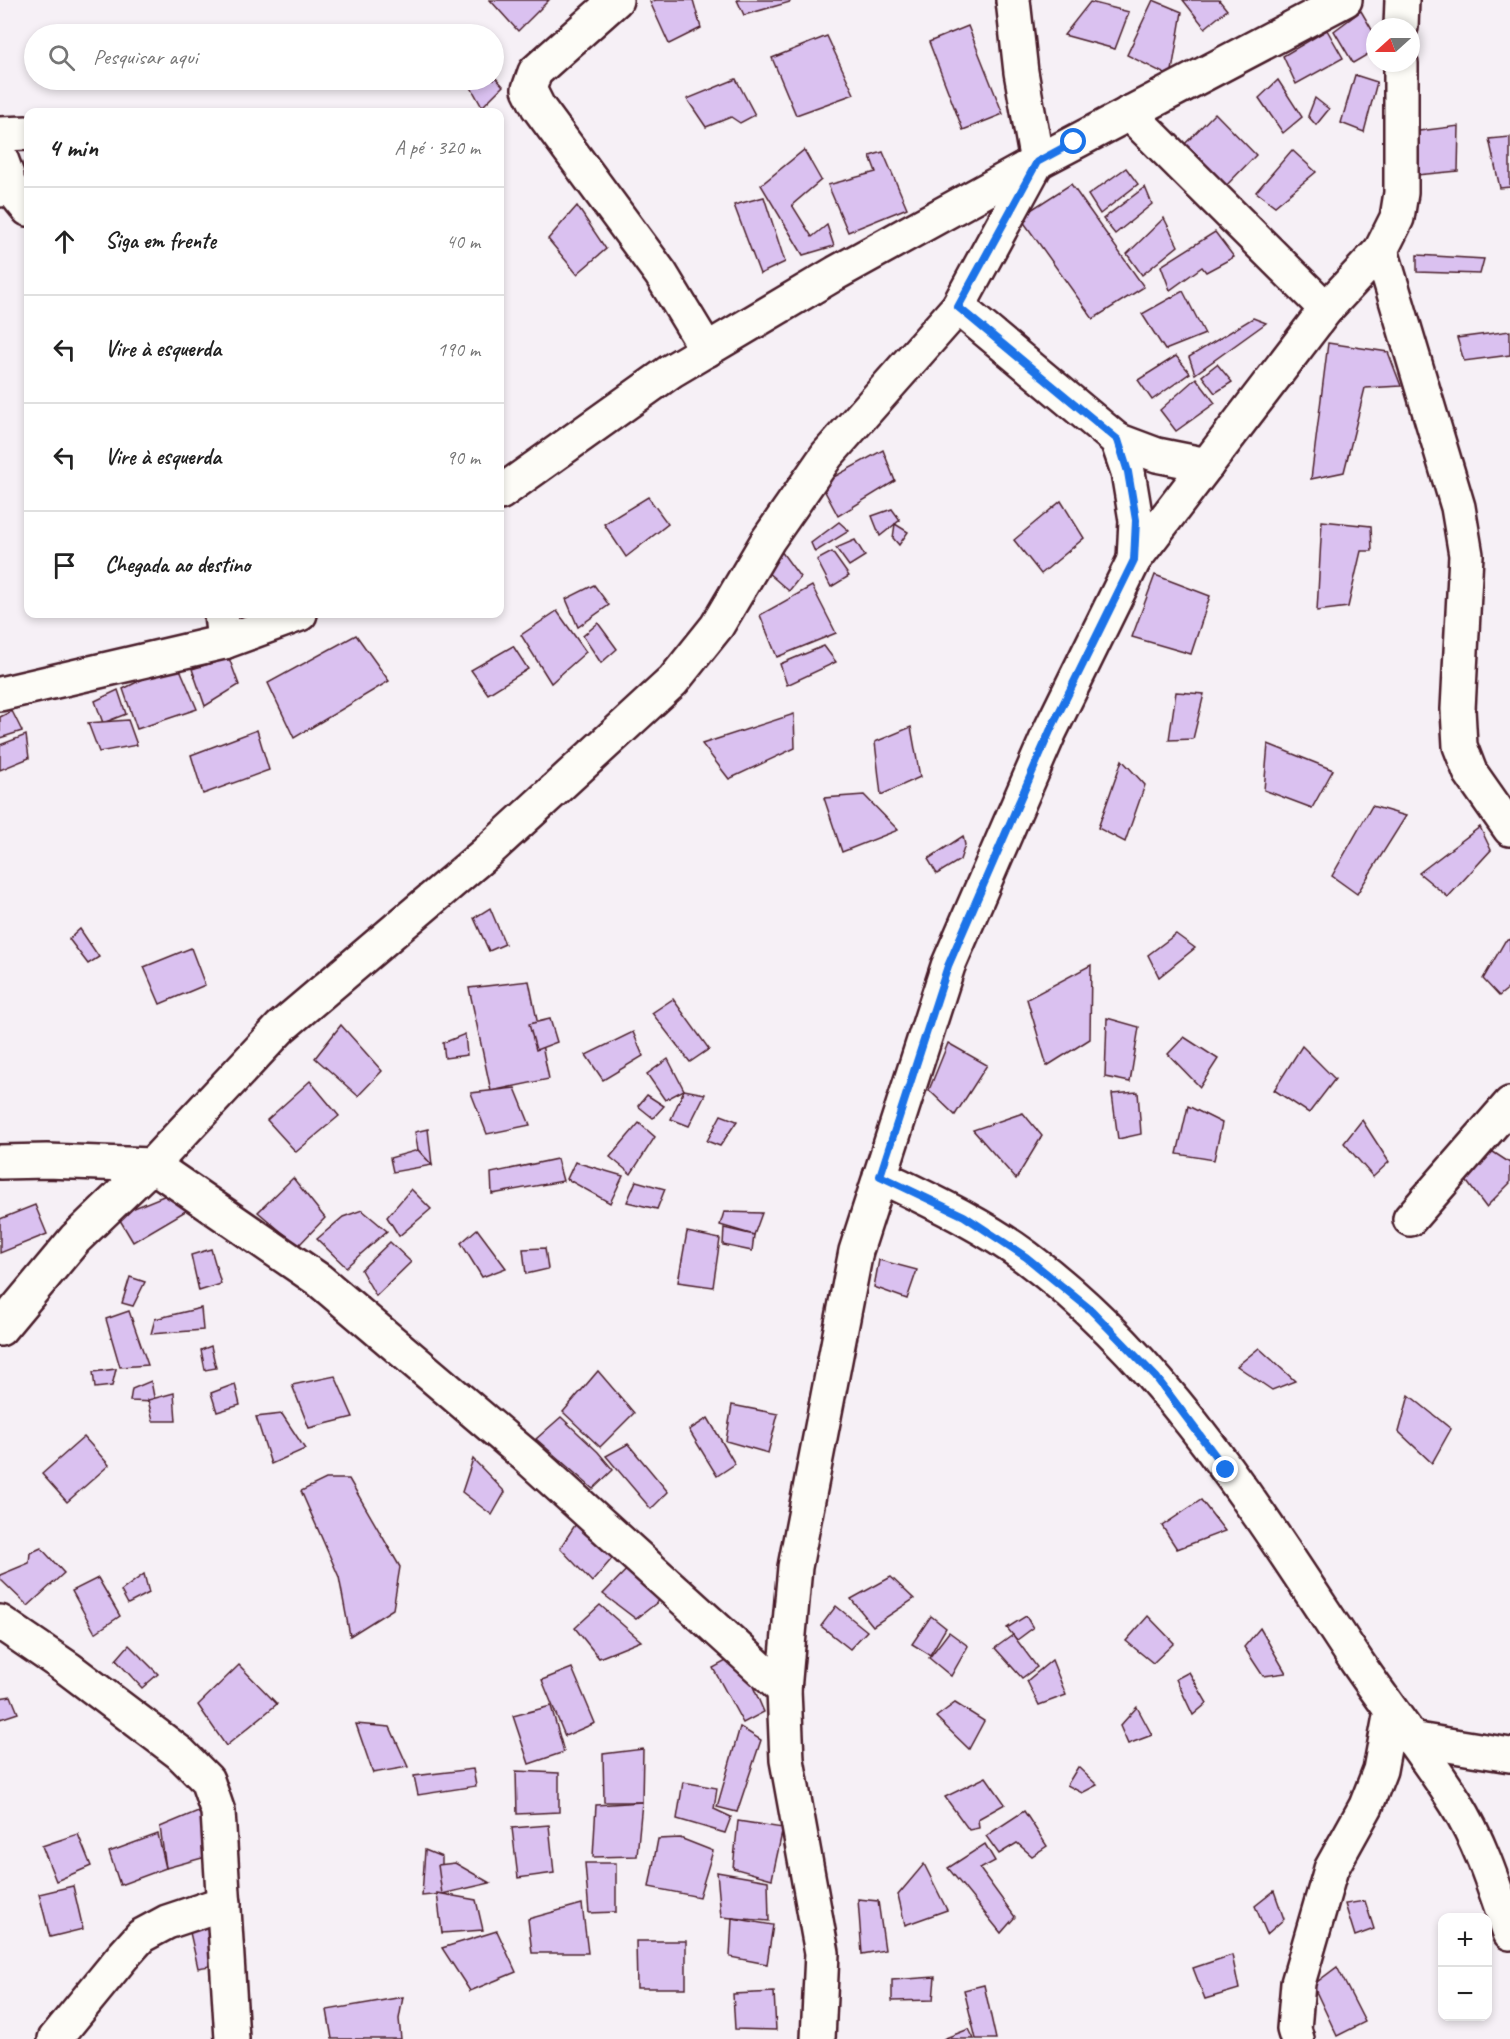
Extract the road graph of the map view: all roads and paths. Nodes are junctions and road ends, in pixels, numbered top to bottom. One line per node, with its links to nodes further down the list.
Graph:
1 (616, 0): 16 (street)
2 (1013, 0): 10 (street)
3 (1345, 0): 7 (street)
4 (1402, 0): 5 (street)
5 (1401, 18)
6 (1401, 72): 13 (street)
7 (1129, 114): 10 (street); 15 (street)
8 (24, 133): 9 (street)
9 (0, 134)
10 (1037, 162): 14 (street); 16 (street)
11 (2, 176): 12 (street)
12 (24, 204)
13 (1381, 250): 15 (street); 24 (street)
14 (958, 307): 17 (street); 27 (street)
15 (1326, 309): 18 (street)
16 (707, 350): 19 (street)
17 (1118, 440): 18 (street); 20 (street)
18 (1207, 465): 20 (street)
19 (504, 490)
20 (1134, 560): 28 (street)
21 (278, 618): 22 (street)
22 (223, 628): 23 (street)
23 (0, 693)
24 (1510, 829)
25 (1510, 1104): 29 (street)
26 (0, 1162): 27 (street)
27 (152, 1165): 30 (street); 32 (street)
28 (880, 1176): 32 (street); 33 (street)
29 (1410, 1220)
30 (0, 1329)
31 (0, 1622): 36 (street)
32 (784, 1690): 40 (street)
33 (1391, 1711): 34 (street); 41 (street)
34 (1411, 1739): 35 (street); 37 (street)
35 (1510, 1755)
36 (224, 1903): 38 (street); 39 (street)
37 (1510, 1933)
38 (55, 2039)
39 (232, 2039)
40 (818, 2039)
41 (1297, 2039)

